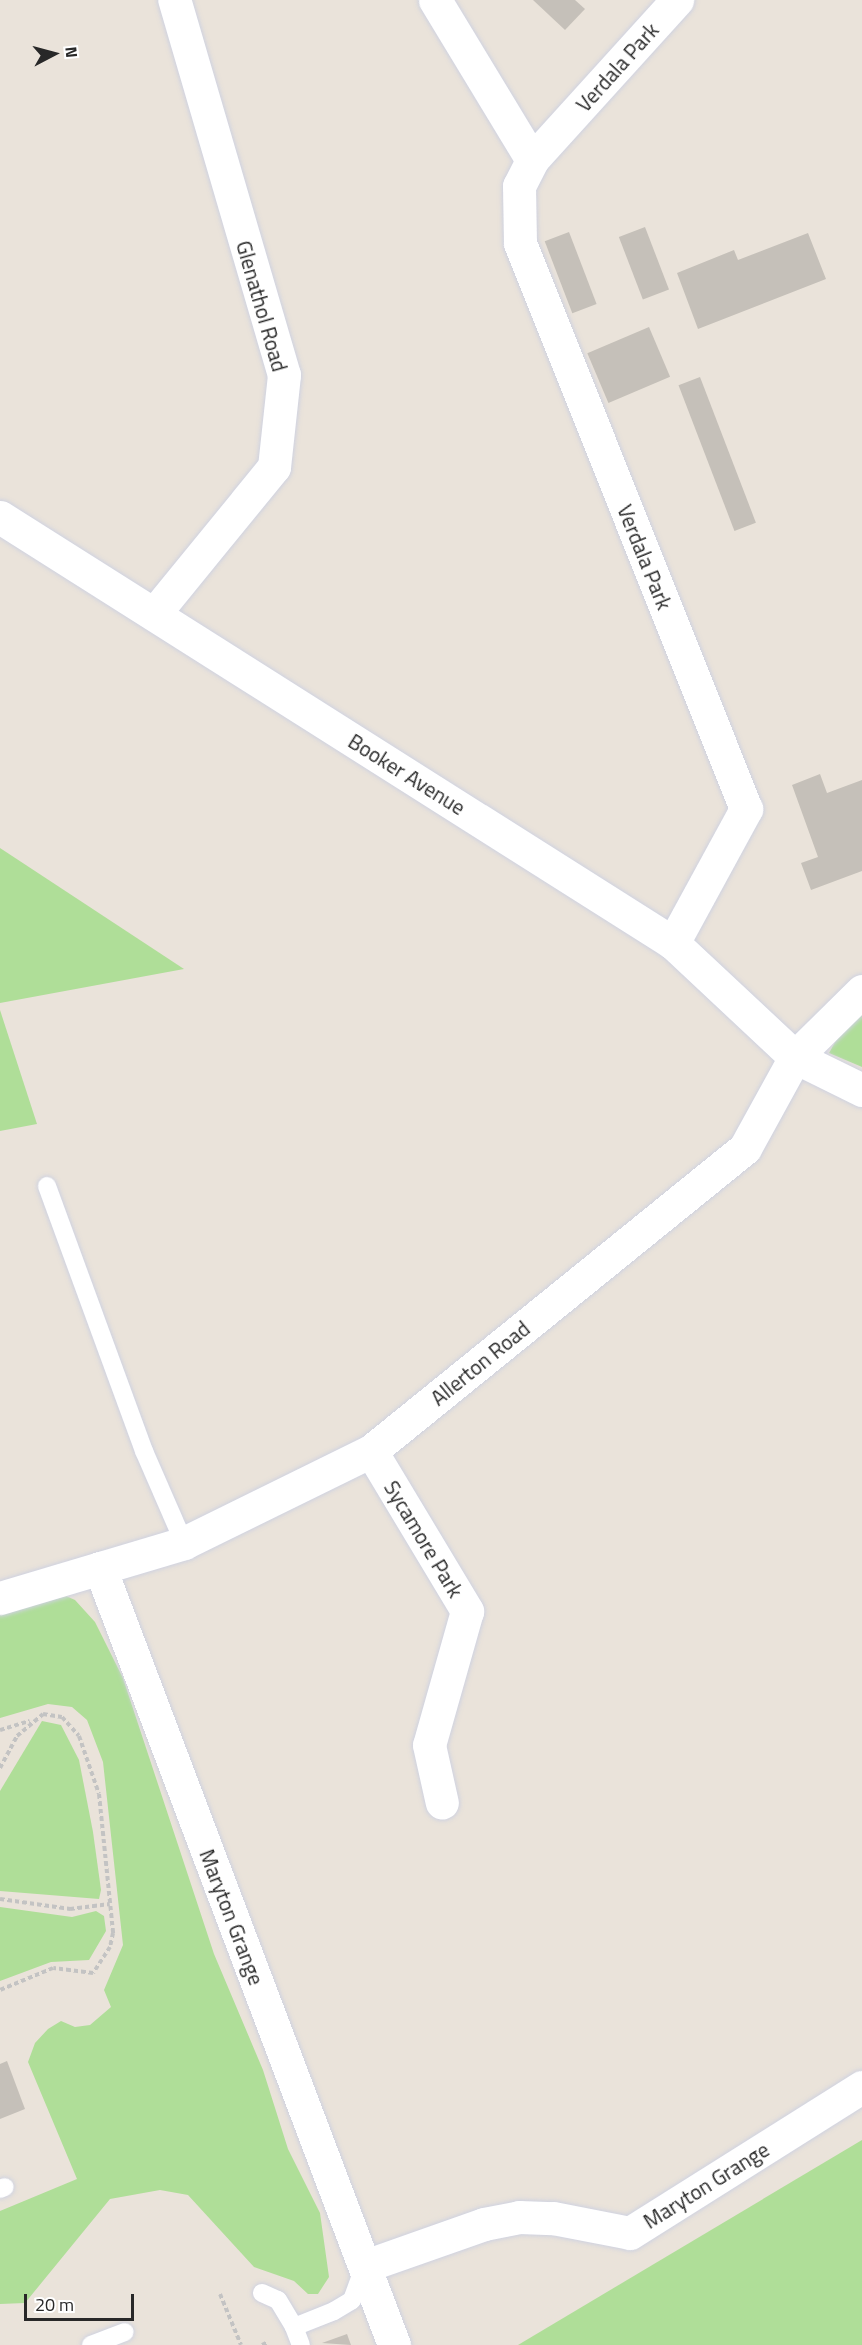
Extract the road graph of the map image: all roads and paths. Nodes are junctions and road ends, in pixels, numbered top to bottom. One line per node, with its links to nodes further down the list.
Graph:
1 (174, 0): 6 (street, Glenathol Road)
2 (435, 0): 4 (street)
3 (677, 0): 4 (street, Verdala Park)
4 (532, 160): 7 (street, Verdala Park)
5 (0, 517): 6 (street, Booker Avenue)
6 (154, 614): 7 (street, Booker Avenue)
7 (673, 943): 9 (street, Booker Avenue)
8 (862, 991): 9 (street, Allerton Road)
9 (795, 1057): 10 (street, Booker Avenue); 12 (street, Allerton Road)
10 (862, 1090)
11 (47, 1186): 13 (lane)
12 (371, 1451): 13 (street, Allerton Road); 19 (street, Sycamore Park)
13 (184, 1543): 14 (street, Allerton Road)
14 (100, 1568): 15 (street, Allerton Road); 24 (street, Maryton Grange)
15 (0, 1598)
16 (30, 1721): 17 (path); 18 (path); 21 (path)
17 (0, 1730)
18 (0, 1768)
19 (442, 1803)
20 (0, 1899): 21 (path)
21 (110, 1904): 22 (path)
22 (0, 1990)
23 (862, 2087): 24 (street, Maryton Grange)
24 (365, 2266): 27 (lane); 34 (street, Maryton Grange)
25 (262, 2293): 27 (lane)
26 (220, 2294): 31 (path)
27 (294, 2327): 33 (lane)
28 (125, 2332): 30 (lane)
29 (268, 2342): 32 (path)
30 (91, 2345)
31 (241, 2345)
32 (262, 2345)
33 (301, 2345)
34 (394, 2345)

